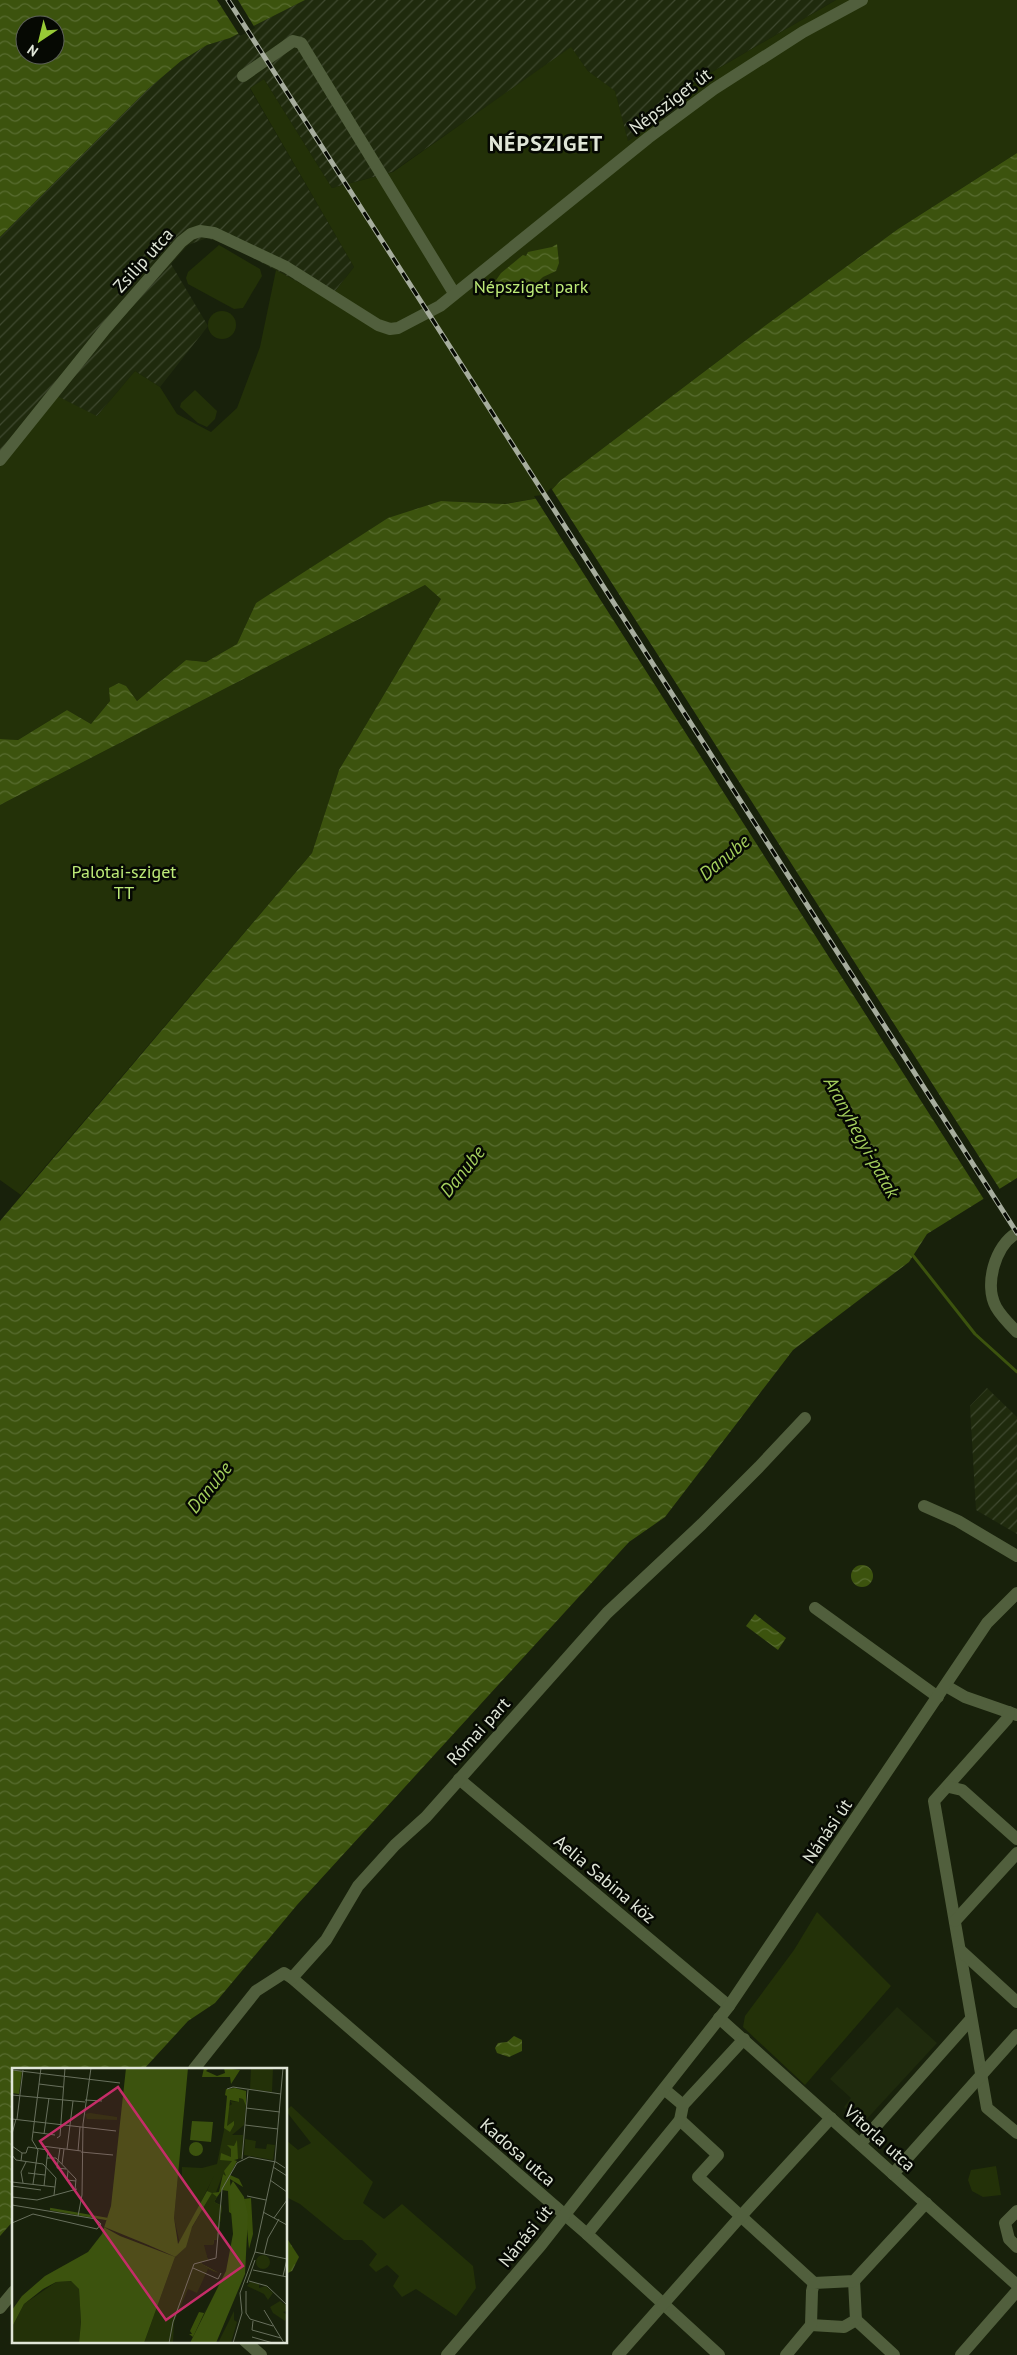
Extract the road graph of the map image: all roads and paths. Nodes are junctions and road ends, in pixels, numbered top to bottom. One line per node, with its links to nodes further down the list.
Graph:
1 (862, 0): 3 (street, Népsziget út)
2 (243, 76): 3 (street)
3 (454, 293): 4 (street, Népsziget út)
4 (416, 320): 5 (street, Zsilip utca)
5 (0, 460)
6 (1017, 1233): 7 (street)
7 (1013, 1328)
8 (805, 1418): 16 (street, Római part)
9 (924, 1506): 10 (street)
10 (1017, 1556)
11 (1017, 1593): 13 (street, Nánási út)
12 (815, 1608): 14 (street)
13 (946, 1686): 14 (street, Nánási út); 15 (street)
14 (938, 1698): 24 (street, Nánási út)
15 (1013, 1714): 17 (street)
16 (459, 1779): 22 (street, Római part); 24 (street, Aelia Sabina köz)
17 (948, 1787): 18 (street); 20 (street)
18 (1017, 1839)
19 (1017, 1853): 20 (street)
20 (955, 1921): 21 (street)
21 (960, 1951): 23 (street); 26 (street)
22 (292, 1978): 29 (street); 40 (street, Kadosa utca)
23 (1017, 2002)
24 (728, 2006): 25 (street, Nánási út)
25 (719, 2018): 28 (street, Vitorla utca); 31 (street, Nánási út)
26 (971, 2019): 30 (street); 36 (street)
27 (1017, 2035): 30 (street)
28 (744, 2039): 32 (street); 33 (street, Vitorla utca)
29 (195, 2068)
30 (981, 2074): 35 (street); 37 (street)
31 (664, 2089): 32 (street); 40 (street, Nánási út)
32 (683, 2105): 34 (street)
33 (831, 2118): 36 (street, Vitorla utca); 41 (street)
34 (680, 2120): 41 (street); 42 (street)
35 (1017, 2133)
36 (860, 2144): 37 (street, Vitorla utca)
37 (893, 2174): 38 (street, Vitorla utca)
38 (926, 2203): 44 (street); 46 (street, Vitorla utca)
39 (1017, 2211): 43 (street)
40 (564, 2215): 42 (street, Kadosa utca); 55 (street, Nánási út)
41 (741, 2216): 45 (street); 49 (street)
42 (587, 2234): 49 (street, Kadosa utca)
43 (1017, 2247)
44 (854, 2281): 45 (street); 51 (street)
45 (814, 2283): 52 (street)
46 (1017, 2285)
47 (1017, 2291): 60 (street)
48 (12, 2294): 50 (street)
49 (663, 2303): 56 (street); 57 (street, Kadosa utca)
50 (0, 2308)
51 (856, 2320): 52 (street); 59 (street)
52 (811, 2325): 58 (street)
53 (246, 2342): 54 (street)
54 (261, 2355)
55 (447, 2355)
56 (618, 2355)
57 (720, 2355)
58 (786, 2355)
59 (894, 2355)
60 (962, 2355)

